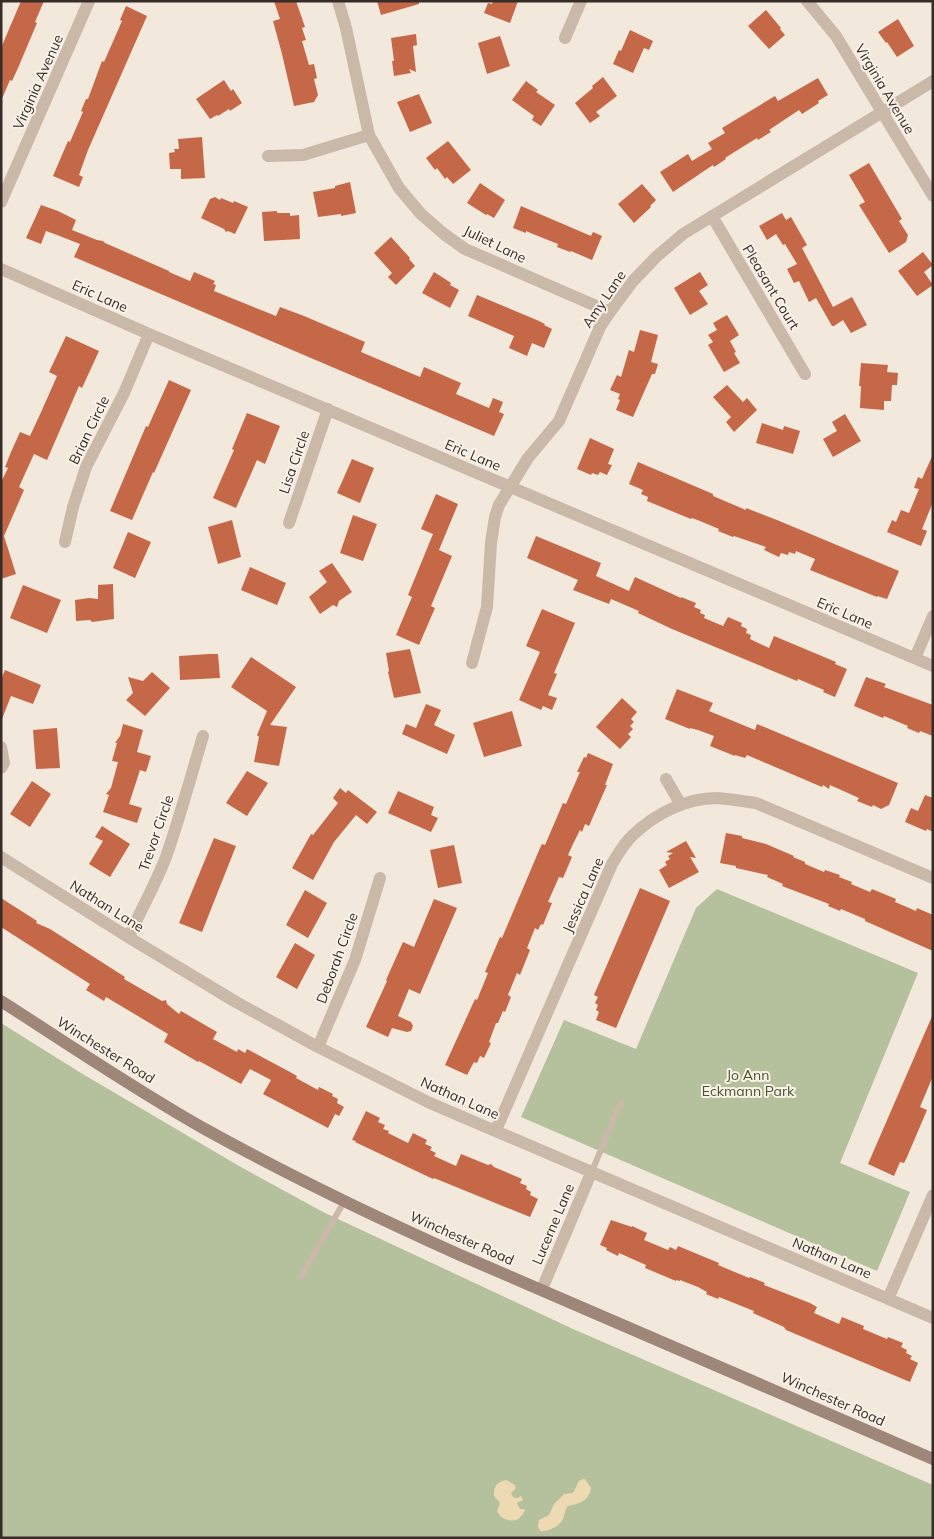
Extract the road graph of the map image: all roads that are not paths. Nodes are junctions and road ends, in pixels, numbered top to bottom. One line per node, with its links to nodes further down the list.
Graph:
1 (89, 1): 11 (street, Virginia Avenue)
2 (338, 1): 8 (street, Juliet Lane)
3 (581, 1): 5 (street)
4 (807, 1): 7 (street, Virginia Avenue)
5 (565, 38)
6 (933, 81): 7 (street, Amy Lane)
7 (882, 113): 10 (street, Virginia Avenue); 12 (street, Amy Lane)
8 (369, 135): 9 (street); 14 (street, Juliet Lane)
9 (268, 156)
10 (933, 196)
11 (1, 202)
12 (712, 216): 14 (street, Amy Lane); 16 (street, Pleasant Court)
13 (1, 269): 15 (street, Eric Lane)
14 (610, 312): 18 (street, Amy Lane)
15 (149, 334): 17 (street, Eric Lane); 20 (street, Brian Circle)
16 (805, 374)
17 (328, 409): 18 (street, Eric Lane); 19 (street, Lisa Circle)
18 (510, 486): 22 (street, Eric Lane); 23 (street, Amy Lane)
19 (289, 524)
20 (65, 542)
21 (933, 616): 22 (street)
22 (915, 658): 24 (street, Eric Lane)
23 (472, 663)
24 (933, 666)
25 (203, 736): 33 (street, Trevor Circle)
26 (1, 747): 27 (street)
27 (1, 768)
28 (666, 779): 29 (street)
29 (681, 806): 32 (street, Jessica Lane); 37 (street, Jessica Lane)
30 (1, 856): 33 (street, Nathan Lane)
31 (380, 878): 35 (street, Deborah Circle)
32 (933, 878)
33 (128, 937): 35 (street, Nathan Lane)
34 (1, 1001): 40 (main road, Winchester Road)
35 (318, 1047): 37 (street, Nathan Lane)
36 (621, 1102): 38 (lane)
37 (496, 1130): 38 (street, Nathan Lane)
38 (592, 1171): 42 (street, Lucerne Lane); 43 (street, Nathan Lane)
39 (933, 1196): 43 (street)
40 (345, 1200): 41 (lane); 42 (main road, Winchester Road)
41 (302, 1277)
42 (542, 1289): 45 (main road, Winchester Road)
43 (888, 1299): 44 (street, Nathan Lane)
44 (933, 1318)
45 (933, 1459)

